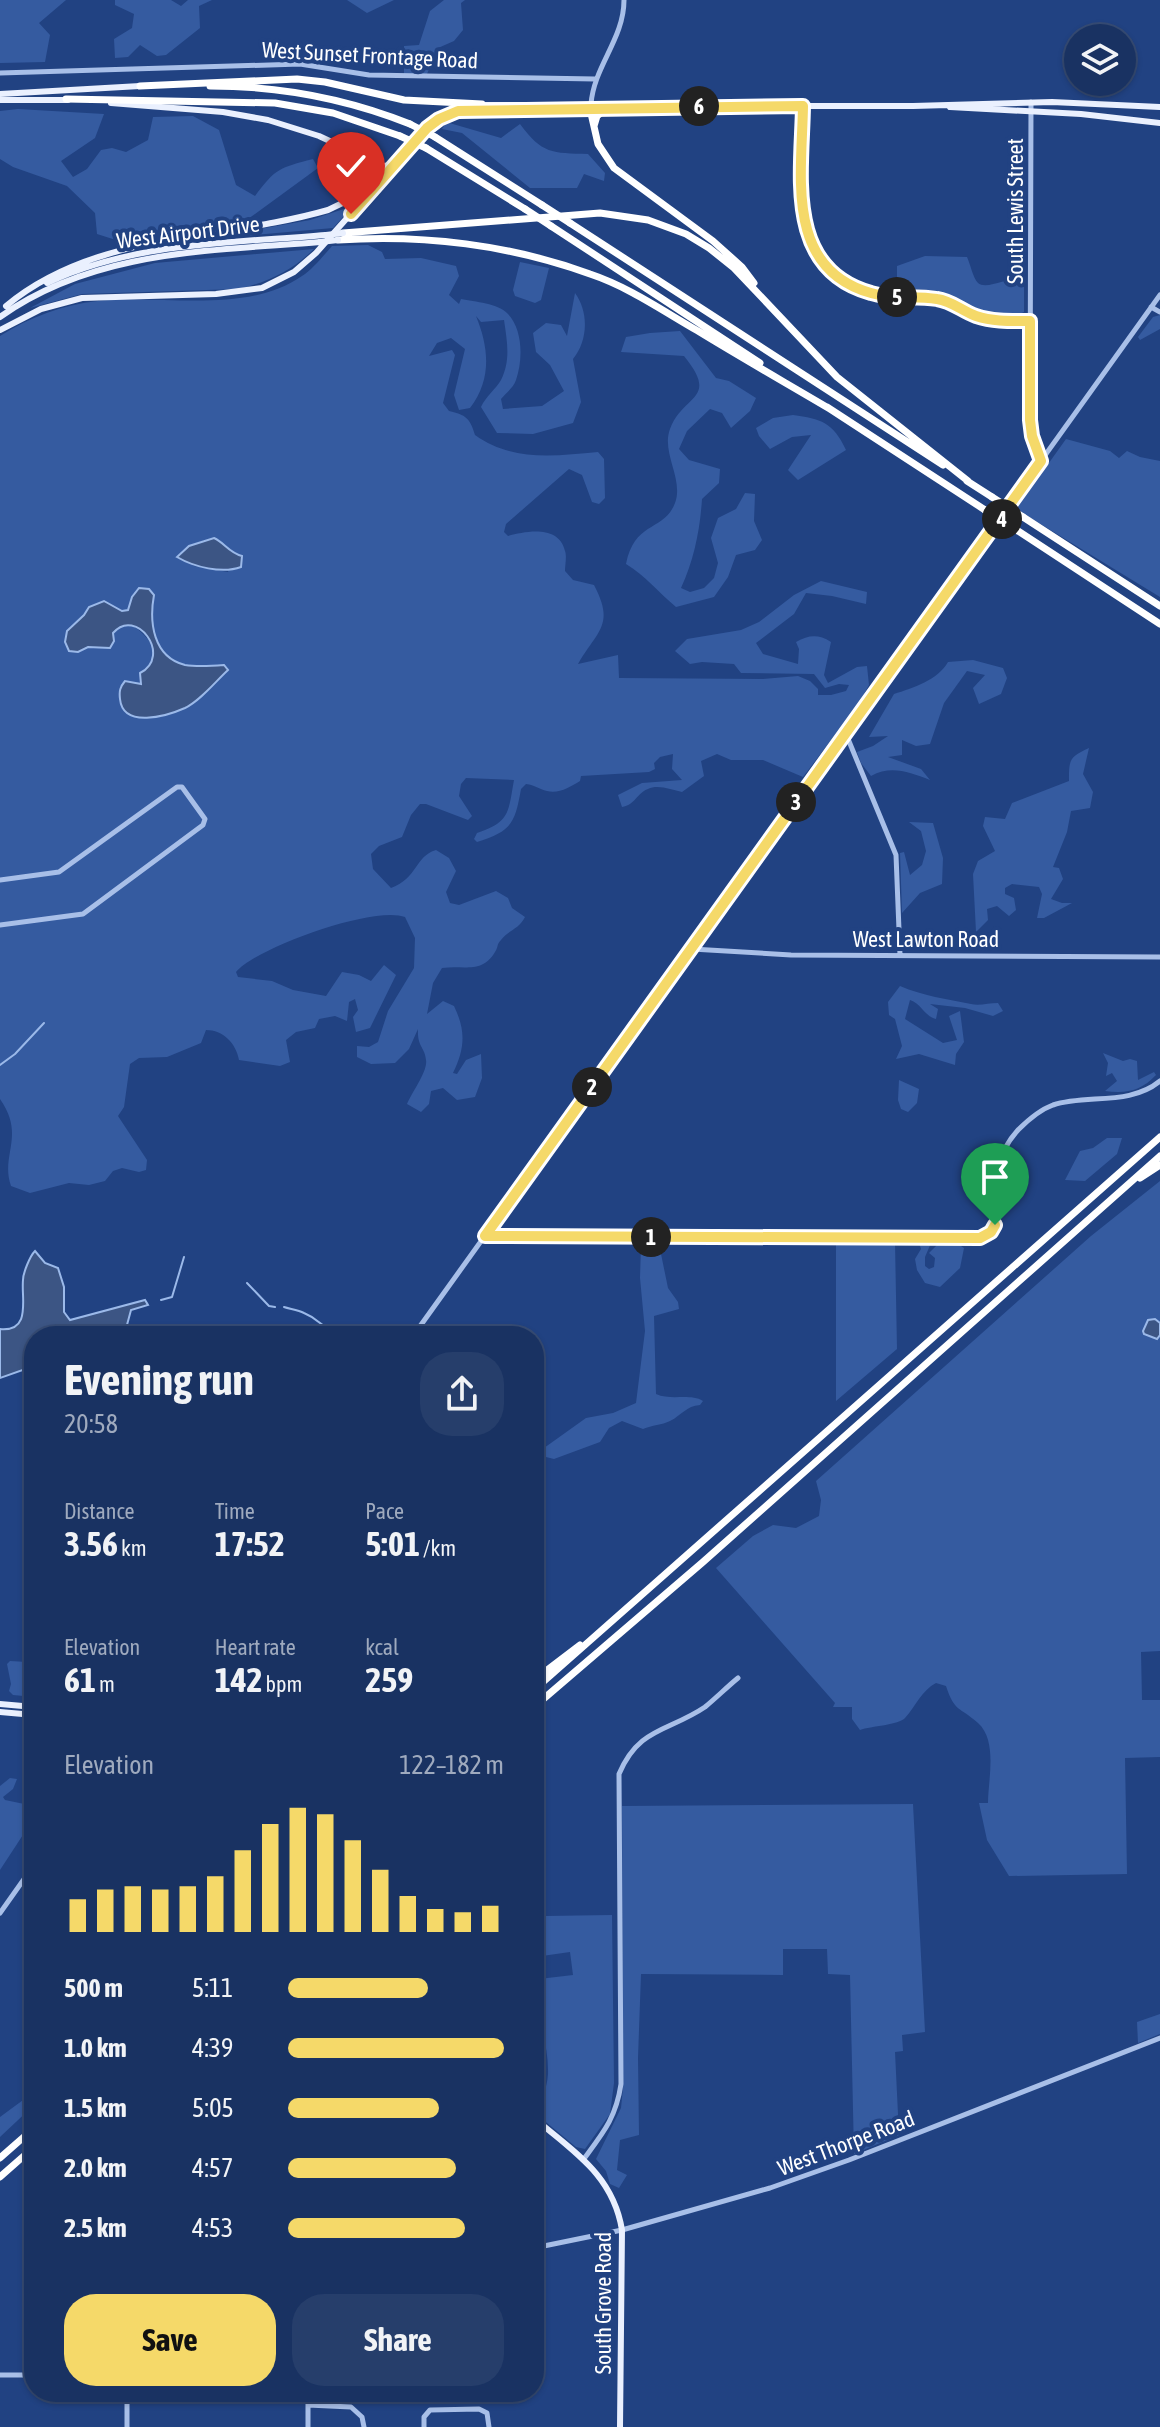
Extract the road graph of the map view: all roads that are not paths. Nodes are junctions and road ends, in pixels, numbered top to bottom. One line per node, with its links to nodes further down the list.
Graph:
1 (624, 0): 3 (street)
2 (0, 73): 3 (street, West Sunset Frontage Road)
3 (595, 79): 9 (street)
4 (140, 86): 5 (main road); 8 (highway); 30 (highway, bridge)
5 (0, 94)
6 (66, 99): 7 (main road); 16 (main road); 28 (highway, bridge)
7 (0, 100)
8 (482, 104): 9 (main road); 17 (main road)
9 (590, 106): 10 (main road); 15 (highway); 17 (main road)
10 (654, 106): 11 (main road); 15 (highway)
11 (803, 106): 12 (main road); 26 (street)
12 (1031, 107): 13 (main road); 14 (main road); 26 (street, South Lewis Street)
13 (1160, 107)
14 (1160, 123)
15 (594, 132): 21 (highway)
16 (365, 158): 17 (main road); 18 (main road)
17 (392, 165): 18 (main road); 27 (main road)
18 (372, 183): 23 (main road)
19 (341, 237): 21 (highway); 23 (main road, West Airport Drive, bridge); 25 (main road, West Airport Drive, bridge); 28 (highway)
20 (1160, 295): 22 (street)
21 (764, 299): 30 (highway)
22 (1151, 307): 24 (street); 29 (street)
23 (3, 308)
24 (1160, 312)
25 (0, 317)
26 (1030, 321): 29 (street, South Lewis Street)
27 (0, 330)
28 (830, 409): 32 (highway, bridge)
29 (1041, 461): 33 (street)
30 (968, 481): 31 (highway, bridge)
31 (1160, 606)
32 (1160, 624)
33 (846, 733): 36 (street); 37 (street)
34 (0, 880): 35 (street)
35 (0, 925)
36 (692, 949): 37 (street, West Lawton Road); 44 (street)
37 (900, 955): 38 (street, West Lawton Road)
38 (1160, 957)
39 (1160, 1081): 44 (street)
40 (1160, 1137): 46 (highway)
41 (1160, 1156): 43 (highway)
42 (1160, 1165): 43 (highway)
43 (1124, 1187): 50 (highway)
44 (485, 1236): 45 (street)
45 (420, 1326)
46 (602, 1631): 47 (highway); 49 (highway)
47 (544, 1672)
48 (738, 1678): 62 (street)
49 (544, 1681)
50 (544, 1698)
51 (0, 1704): 52 (main road)
52 (24, 1706)
53 (0, 1712): 54 (main road)
54 (24, 1714)
55 (24, 1879): 56 (street)
56 (0, 1913)
57 (1160, 2038): 64 (street, West Thorpe Road)
58 (544, 2127): 62 (main road, South Grove Road)
59 (24, 2137): 61 (highway)
60 (24, 2156): 63 (highway)
61 (0, 2158)
62 (583, 2160): 64 (main road, South Grove Road)
63 (0, 2177)
64 (622, 2230): 65 (street, West Thorpe Road); 75 (main road, South Grove Road)
65 (544, 2246)
66 (0, 2375): 67 (street)
67 (24, 2375)
68 (127, 2402): 70 (street)
69 (308, 2405): 71 (street); 72 (street)
70 (127, 2427)
71 (308, 2427)
72 (364, 2427)
73 (424, 2427): 74 (street)
74 (489, 2427)
75 (620, 2427)

